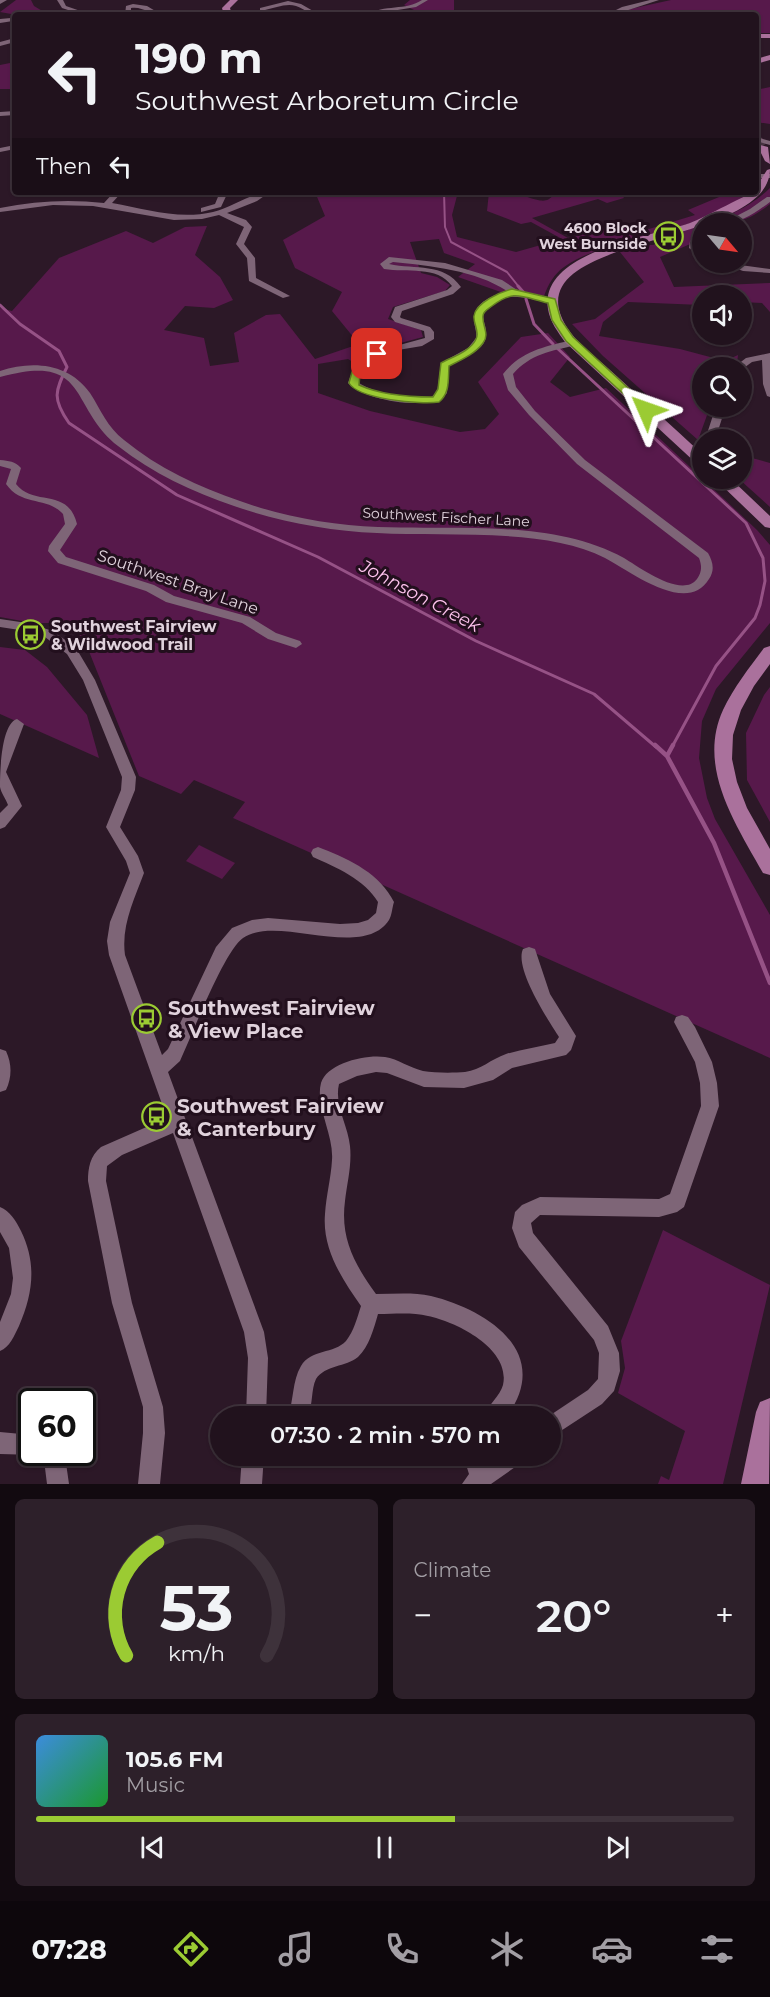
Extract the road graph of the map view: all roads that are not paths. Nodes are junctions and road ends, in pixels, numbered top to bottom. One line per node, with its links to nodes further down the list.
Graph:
1 (4, 0): 6 (street)
2 (60, 0): 7 (street)
3 (234, 0): 10 (main road)
4 (425, 0): 13 (street)
5 (656, 0): 14 (street)
6 (0, 2)
7 (81, 12)
8 (128, 12): 9 (street)
9 (154, 12)
10 (227, 12)
11 (262, 12): 12 (street)
12 (312, 12)
13 (375, 12)
14 (615, 12)
15 (11, 20): 16 (street)
16 (0, 21)
17 (761, 142): 18 (main road)
18 (770, 161)
19 (770, 175): 20 (main road)
20 (759, 190)
21 (115, 195): 26 (street)
22 (223, 195): 28 (street)
23 (261, 195): 29 (street)
24 (754, 195): 35 (main road)
25 (770, 199): 30 (street)
26 (106, 205): 27 (street); 28 (street)
27 (0, 210)
28 (136, 211): 29 (street)
29 (221, 213): 34 (street)
30 (749, 213)
31 (752, 270): 32 (street)
32 (770, 272)
33 (512, 292): 33 (street); 35 (street)
34 (286, 296)
35 (552, 301): 36 (main road)
36 (573, 343): 39 (street, Southwest Fischer Lane); 41 (main road)
37 (768, 356): 38 (street); 40 (street)
38 (752, 359)
39 (0, 374)
40 (770, 394)
41 (692, 449)
42 (0, 463): 46 (street, Southwest Bray Lane)
43 (733, 489): 44 (main road)
44 (770, 524)
45 (0, 622): 56 (street)
46 (296, 644)
47 (770, 652): 52 (main road)
48 (17, 724): 49 (street)
49 (0, 772): 50 (street)
50 (0, 823)
51 (318, 853): 56 (street)
52 (770, 867)
53 (529, 954): 60 (street)
54 (682, 1022): 66 (street)
55 (0, 1057): 57 (street)
56 (159, 1069): 58 (street)
57 (0, 1083)
58 (177, 1123): 62 (street); 74 (street)
59 (0, 1216): 61 (street)
60 (371, 1304): 63 (street); 64 (street)
61 (0, 1341)
62 (256, 1406)
63 (302, 1406)
64 (501, 1406)
65 (770, 1412): 76 (main road)
66 (561, 1420)
67 (0, 1443): 68 (street)
68 (18, 1445)
69 (55, 1466): 73 (street)
70 (252, 1466): 75 (street)
71 (497, 1466): 72 (street)
72 (477, 1480)
73 (58, 1484)
74 (149, 1484)
75 (251, 1484)
76 (756, 1484)

